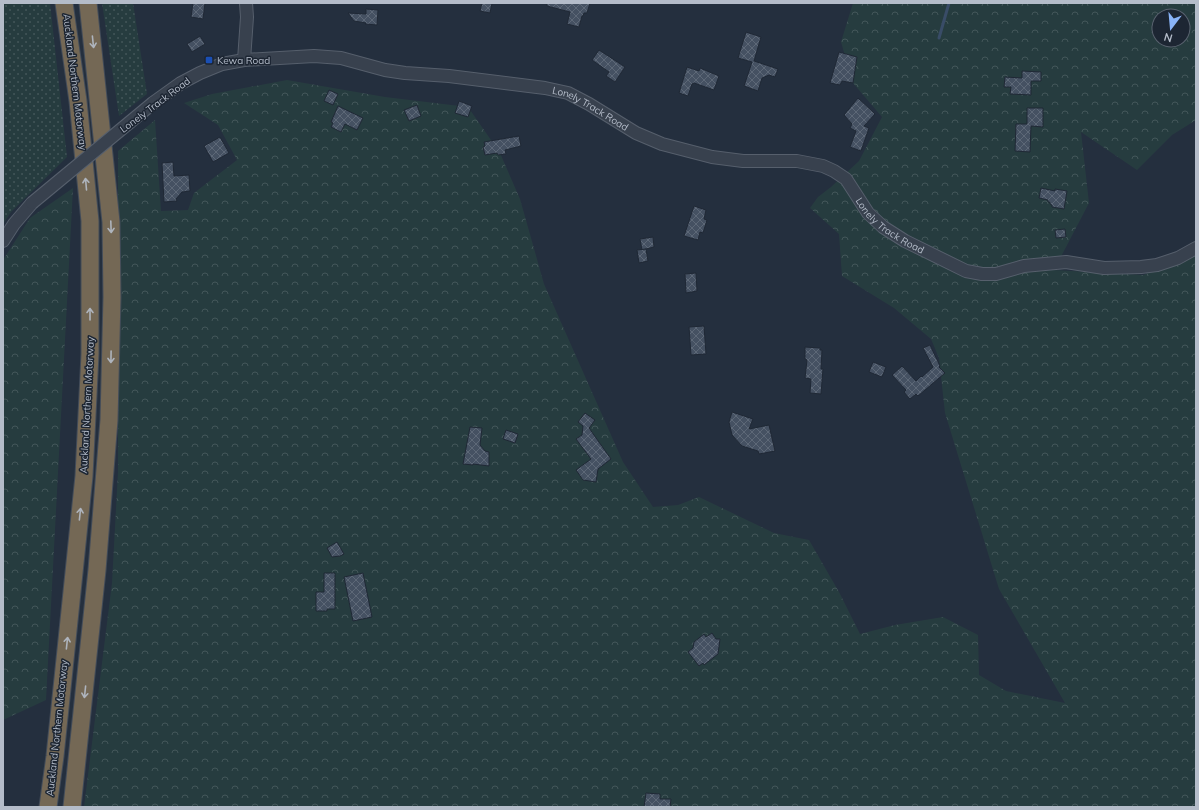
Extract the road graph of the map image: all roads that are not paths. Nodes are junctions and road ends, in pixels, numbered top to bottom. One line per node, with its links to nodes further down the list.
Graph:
1 (64, 3): 7 (highway, Auckland Northern Motorway, one-way to 1)
2 (88, 3): 8 (highway, Auckland Northern Motorway, one-way to 8)
3 (246, 3): 4 (street)
4 (244, 60): 5 (street, Lonely Track Road, bridge); 6 (street, Lonely Track Road)
5 (3, 241)
6 (1196, 248)
7 (48, 807)
8 (72, 807)

